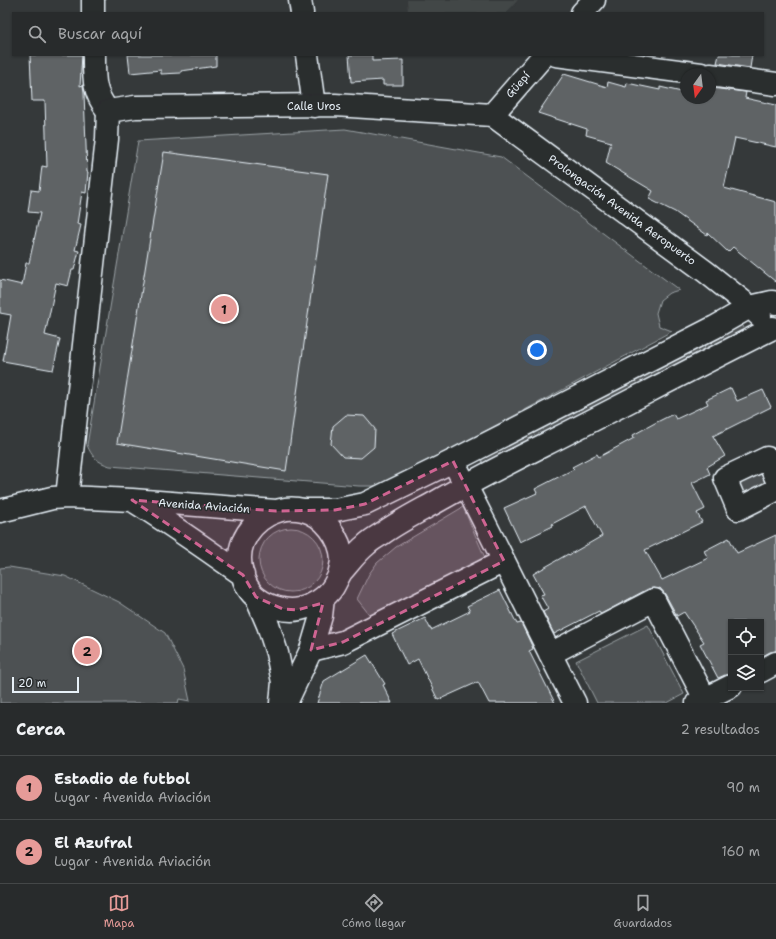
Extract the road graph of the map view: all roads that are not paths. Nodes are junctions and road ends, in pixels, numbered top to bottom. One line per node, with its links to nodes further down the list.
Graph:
1 (93, 0): 4 (street)
2 (300, 0): 5 (street)
3 (594, 0): 6 (street)
4 (93, 12)
5 (302, 12)
6 (583, 12)
7 (94, 56): 15 (street)
8 (307, 56): 14 (street)
9 (543, 56): 16 (street, Güepí)
10 (564, 56): 11 (street)
11 (680, 71)
12 (716, 76): 13 (street)
13 (776, 84)
14 (314, 106): 15 (street, Calle Uros); 16 (street, Calle Uros)
15 (108, 111): 26 (street)
16 (492, 115): 17 (street, Prolongación Avenida Aeropuerto)
17 (706, 272): 19 (street, Prolongación Avenida Aeropuerto); 20 (street)
18 (776, 303): 19 (street)
19 (750, 307): 20 (street); 21 (street, Prolongación Avenida Aeropuerto)
20 (715, 326): 22 (street)
21 (774, 330): 24 (street)
22 (453, 461): 24 (street); 28 (street)
23 (776, 478): 25 (street)
24 (466, 485): 31 (street); 33 (street)
25 (776, 490)
26 (67, 497): 27 (street, Avenida Aviación); 29 (street, Avenida Aviación)
27 (132, 500): 30 (street, Avenida Aviación); 32 (street, Avenida Aviación)
28 (304, 510): 30 (street); 33 (street)
29 (0, 511)
30 (276, 511): 32 (street)
31 (504, 561): 36 (street); 37 (street)
32 (243, 575): 34 (street)
33 (339, 575): 35 (street)
34 (256, 597): 35 (street); 42 (street)
35 (323, 598): 36 (street)
36 (311, 650): 43 (street)
37 (550, 654): 41 (street); 44 (street)
38 (776, 663): 39 (street)
39 (764, 669)
40 (728, 688): 41 (street)
41 (701, 701)
42 (281, 703)
43 (286, 703)
44 (575, 703)

